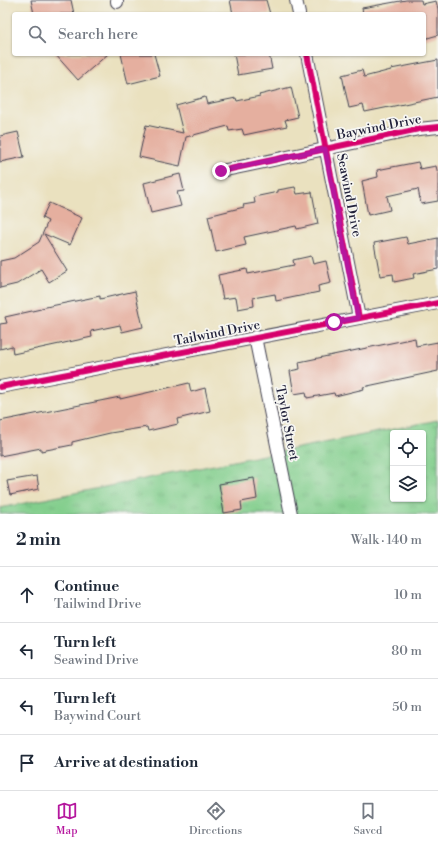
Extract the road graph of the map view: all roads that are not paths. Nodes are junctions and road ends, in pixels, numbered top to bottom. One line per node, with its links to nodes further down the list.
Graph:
1 (296, 0): 2 (street)
2 (299, 12)
3 (307, 56): 5 (street, Seawind Drive)
4 (438, 127): 5 (street, Baywind Drive)
5 (325, 149): 6 (street, Baywind Drive); 8 (street, Seawind Drive)
6 (221, 171)
7 (438, 303): 8 (street, Tailwind Drive)
8 (358, 318): 9 (street, Tailwind Drive)
9 (255, 337): 10 (street, Tailwind Drive); 11 (street, Taylor Street)
10 (0, 387)
11 (291, 514)

